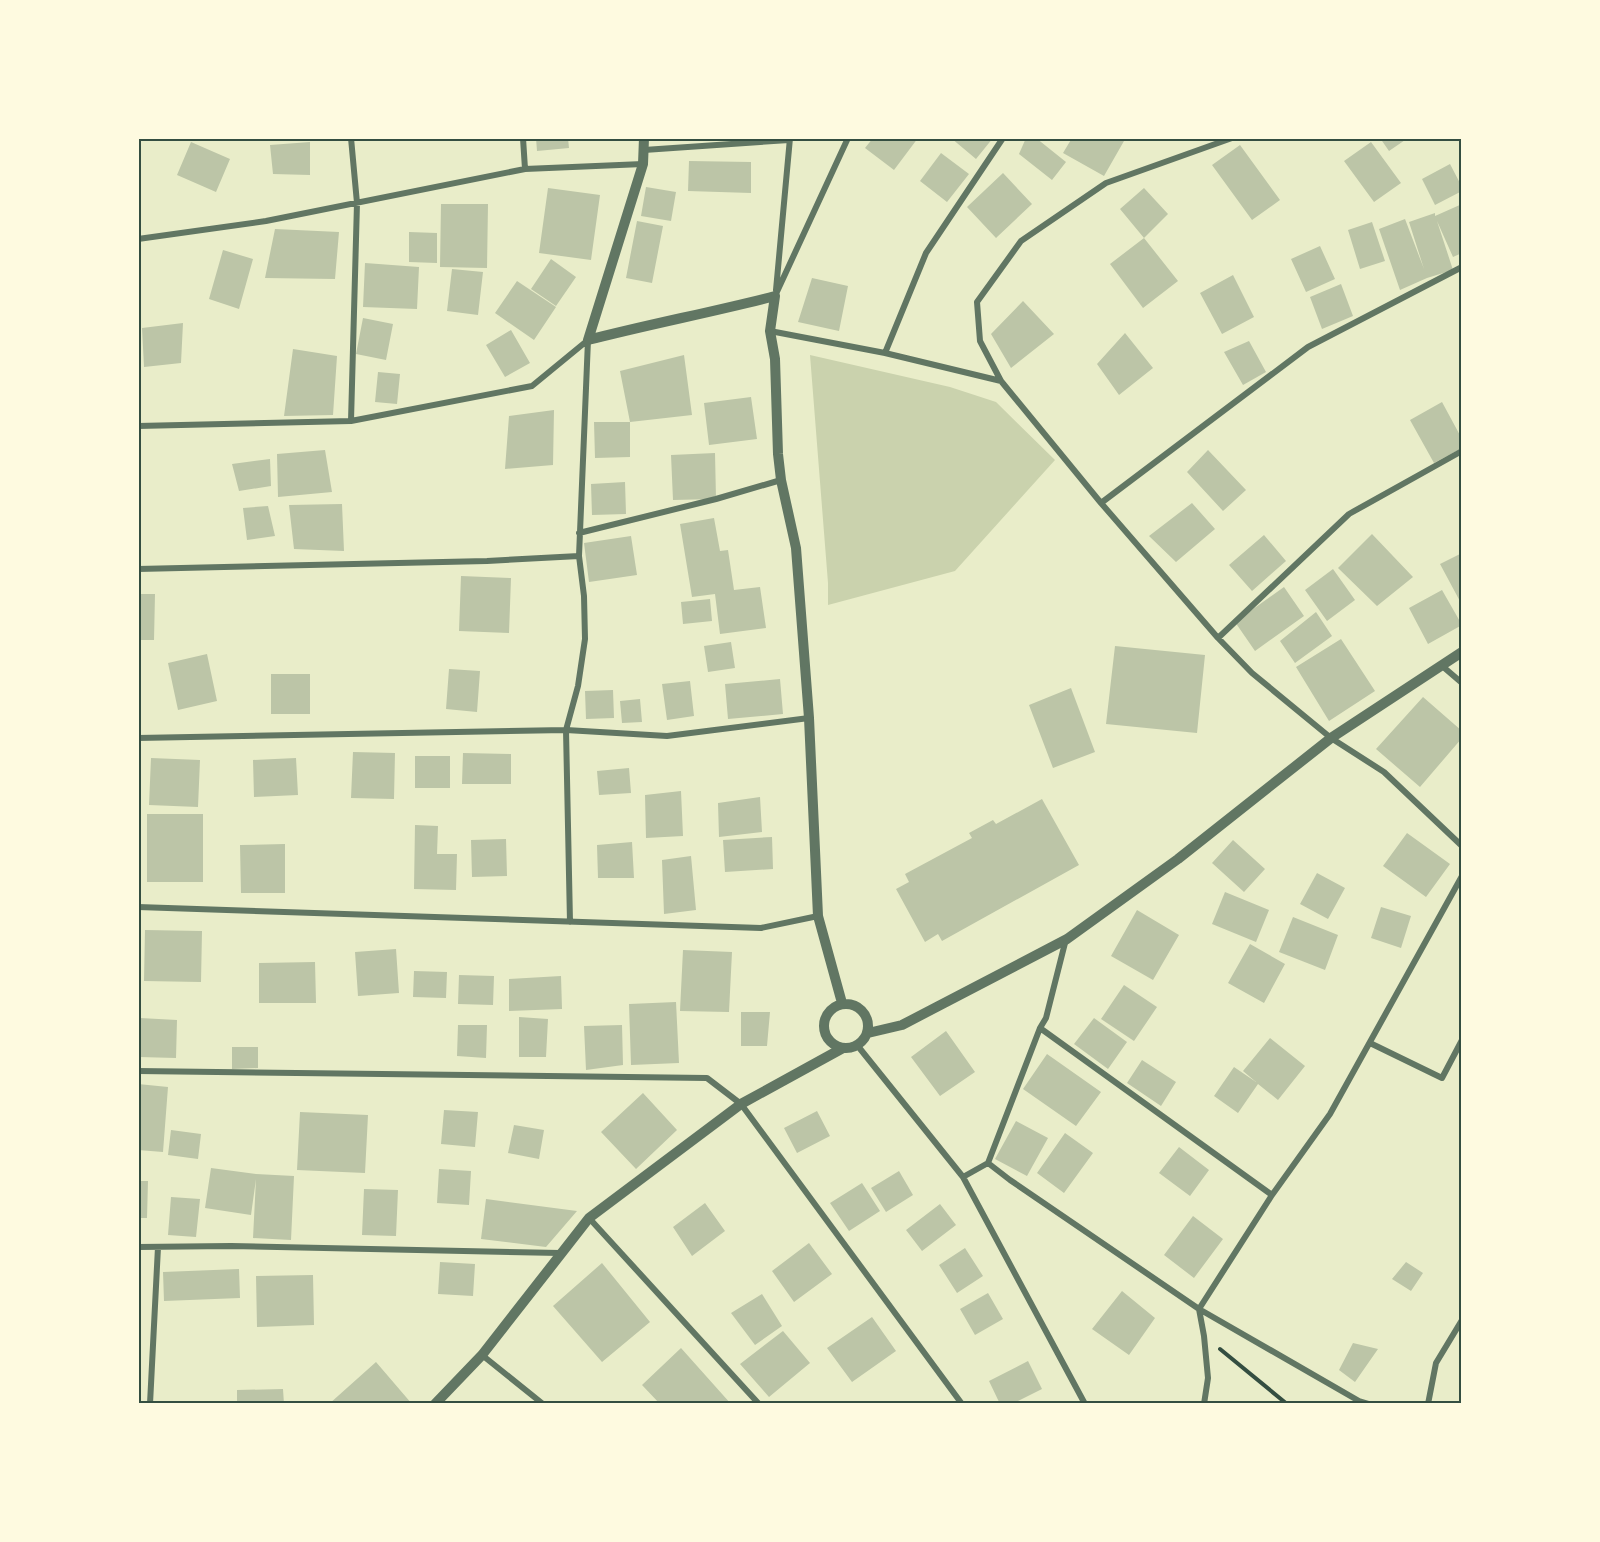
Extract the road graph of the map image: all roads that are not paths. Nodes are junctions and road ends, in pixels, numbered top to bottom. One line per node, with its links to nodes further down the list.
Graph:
1 (351, 138): 11 (street)
2 (523, 138): 10 (street)
3 (644, 138): 8 (street)
4 (848, 138): 14 (street)
5 (1003, 138): 17 (street)
6 (1230, 138): 18 (street)
7 (789, 139): 8 (street); 14 (street)
8 (644, 150): 9 (street)
9 (643, 164): 10 (street); 16 (street)
10 (525, 169): 11 (street)
11 (357, 203): 12 (street); 19 (street)
12 (138, 239)
13 (1462, 267): 23 (street)
14 (775, 296): 15 (street); 16 (street)
15 (770, 332): 17 (street); 22 (street)
16 (588, 340): 19 (street); 24 (street)
17 (885, 352): 18 (street)
18 (1000, 381): 23 (street)
19 (351, 421): 20 (street)
20 (138, 426)
21 (1462, 451): 27 (street)
22 (781, 480): 24 (street); 31 (street)
23 (1101, 502): 27 (street)
24 (579, 533): 25 (street)
25 (579, 556): 26 (street); 32 (street)
26 (138, 569)
27 (1218, 638): 34 (street)
28 (1462, 652): 29 (street)
29 (1442, 665): 30 (street); 34 (street)
30 (1462, 683)
31 (809, 718): 32 (street); 38 (street)
32 (566, 730): 33 (street); 39 (street)
33 (138, 738)
34 (1331, 738): 35 (street); 40 (street)
35 (1462, 846)
36 (1462, 876): 45 (street)
37 (138, 907): 39 (street)
38 (818, 916): 39 (street); 41 (street)
39 (570, 922)
40 (1067, 939): 42 (street); 43 (street)
41 (842, 1003): 43 (street); 47 (street)
42 (1040, 1028): 50 (street); 52 (street)
43 (868, 1033): 46 (street)
44 (1462, 1041): 45 (street)
45 (1370, 1043): 52 (street)
46 (857, 1045): 47 (street); 51 (street)
47 (843, 1048): 49 (street)
48 (138, 1071): 49 (street)
49 (741, 1104): 53 (street); 60 (street)
50 (988, 1163): 51 (street); 57 (street)
51 (963, 1177): 66 (street)
52 (1272, 1195): 57 (street)
53 (589, 1218): 56 (street); 64 (street)
54 (138, 1247): 55 (street)
55 (159, 1247): 56 (street); 61 (street)
56 (561, 1253): 59 (street)
57 (1199, 1309): 67 (street); 68 (street)
58 (1462, 1320): 69 (street)
59 (482, 1355): 62 (street); 63 (street)
60 (960, 1401): 65 (street)
61 (150, 1404)
62 (435, 1404)
63 (543, 1404)
64 (759, 1404)
65 (952, 1404)
66 (1085, 1404)
67 (1204, 1404)
68 (1369, 1404)
69 (1428, 1404)

